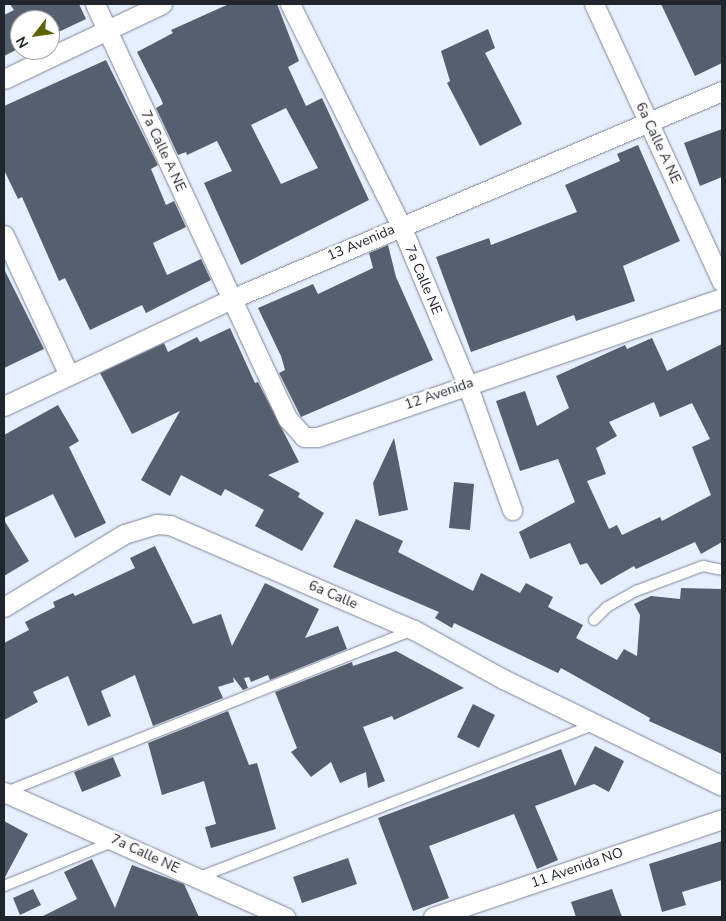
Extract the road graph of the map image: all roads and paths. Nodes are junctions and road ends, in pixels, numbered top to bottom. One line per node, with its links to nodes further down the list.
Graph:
1 (95, 4): 5 (street, 7a Calle A NE)
2 (162, 4): 5 (street)
3 (290, 4): 9 (street, 7a Calle NE)
4 (594, 4): 8 (street, 6a Calle A NE)
5 (106, 28): 6 (street); 13 (street, 7a Calle A NE)
6 (4, 79)
7 (722, 92): 8 (street, 13 Avenida)
8 (648, 120): 9 (street, 13 Avenida); 11 (street, 6a Calle A NE)
9 (401, 226): 13 (street, 13 Avenida); 15 (street, 7a Calle NE)
10 (4, 235): 14 (street)
11 (722, 282)
12 (722, 298): 15 (street, 12 Avenida)
13 (231, 299): 14 (street, 13 Avenida); 15 (street, 12 Avenida)
14 (70, 375): 16 (street, 13 Avenida)
15 (468, 384): 17 (street, 7a Calle NE)
16 (4, 406)
17 (512, 510)
18 (722, 570): 20 (lane)
19 (4, 607): 21 (street, 6a Calle)
20 (594, 620)
21 (414, 630): 22 (street, 6a Calle); 24 (lane)
22 (596, 724): 23 (street, 6a Calle); 27 (lane)
23 (722, 786)
24 (4, 792): 26 (street, 7a Calle NE)
25 (722, 819): 30 (street, 11 Avenida NO)
26 (115, 840): 27 (street, 7a Calle NE); 28 (lane)
27 (196, 878): 29 (street, 7a Calle NE)
28 (4, 886)
29 (286, 917)
30 (433, 917)

